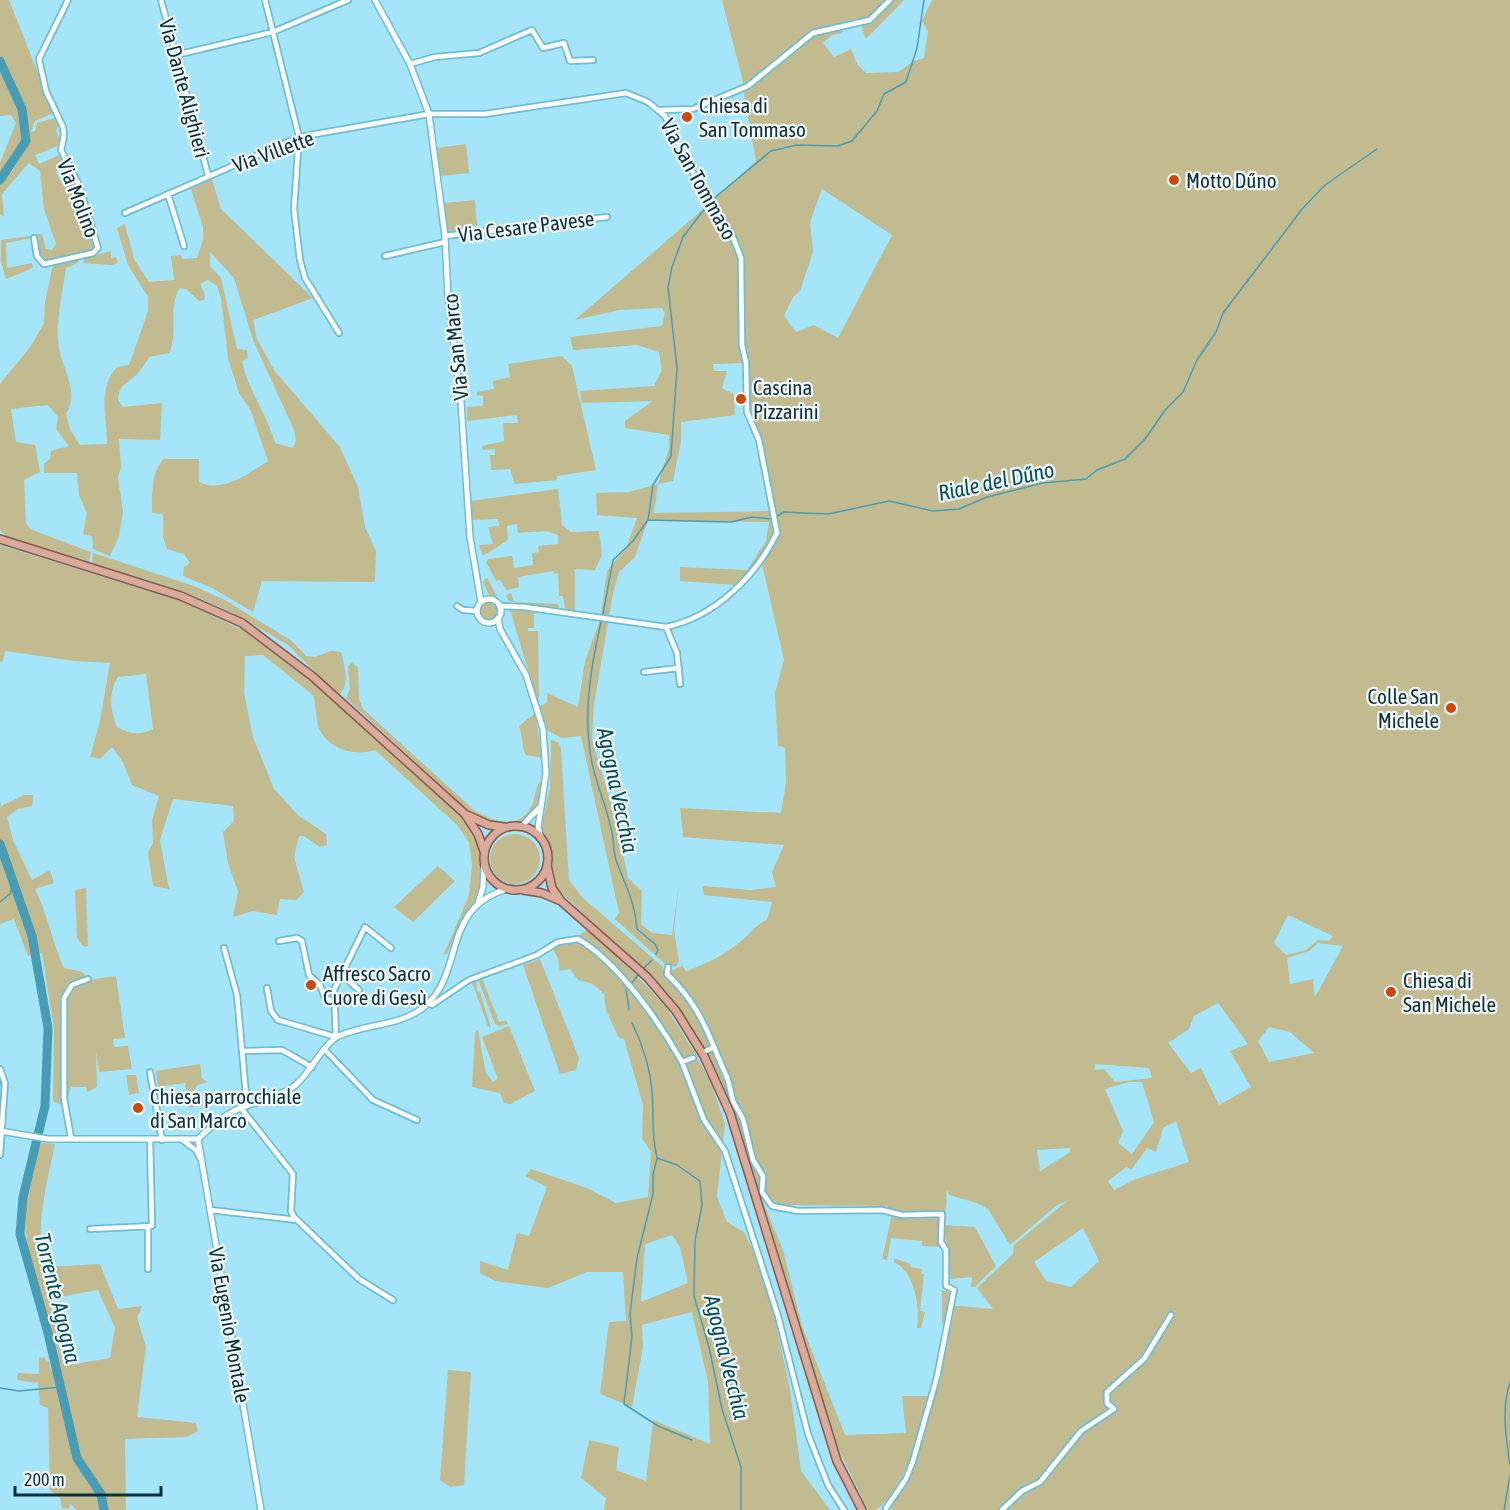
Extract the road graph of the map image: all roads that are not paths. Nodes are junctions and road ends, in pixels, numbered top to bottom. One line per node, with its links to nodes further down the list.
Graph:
1 (68, 0): 18 (street, Via Molino)
2 (161, 0): 8 (street, Via Dante Alighieri)
3 (265, 0): 7 (street)
4 (348, 0): 7 (street)
5 (375, 0): 10 (street, Via San Marco)
6 (890, 0): 11 (street)
7 (273, 32): 8 (street); 13 (street)
8 (176, 55): 14 (street, Via Dante Alighieri)
9 (593, 60): 10 (street)
10 (410, 64): 12 (street, Via San Marco)
11 (658, 109): 12 (street, Via San Tommaso); 32 (street, Via San Tommaso)
12 (429, 114): 13 (street, Via Villette); 19 (street, Via San Marco)
13 (299, 137): 14 (street, Via Villette); 22 (street)
14 (208, 175): 15 (street, Via Villette)
15 (168, 194): 16 (street, Via Villette); 20 (street)
16 (125, 213)
17 (607, 217): 19 (street, Via Cesare Pavese)
18 (34, 238)
19 (445, 239): 21 (street, Via Cesare Pavese); 24 (street, Via San Marco)
20 (184, 246)
21 (385, 256)
22 (339, 333)
23 (0, 539): 38 (main road)
24 (479, 580): 25 (street, Via San Marco); 26 (street, Via San Marco)
25 (491, 600): 26 (street); 28 (street)
26 (481, 602): 29 (street)
27 (457, 606): 29 (street)
28 (499, 606): 30 (street); 32 (street)
29 (477, 611): 31 (street)
30 (498, 618): 31 (street); 33 (street)
31 (490, 623): 33 (street)
32 (666, 627): 34 (street)
33 (500, 629): 37 (street)
34 (679, 668): 35 (street); 36 (street)
35 (644, 672)
36 (680, 684)
37 (540, 807): 39 (street); 41 (street)
38 (465, 814): 40 (main road); 42 (main road)
39 (521, 826): 40 (main road); 41 (main road)
40 (508, 827): 42 (main road)
41 (542, 840): 44 (main road)
42 (484, 851): 43 (main road)
43 (484, 863): 45 (main road); 48 (street)
44 (547, 865): 46 (main road); 47 (main road)
45 (507, 889): 46 (main road); 48 (street)
46 (520, 890): 47 (main road)
47 (561, 901): 89 (main road)
48 (478, 903): 58 (street)
49 (279, 941): 57 (street)
50 (225, 948): 62 (street)
51 (391, 948): 53 (street)
52 (668, 968): 60 (street)
53 (340, 973): 56 (street); 57 (street)
54 (87, 979): 72 (street)
55 (267, 988): 59 (street)
56 (359, 990)
57 (334, 1001): 59 (street)
58 (428, 1003): 59 (street); 65 (street)
59 (336, 1037): 61 (street)
60 (714, 1047): 63 (street); 86 (street)
61 (325, 1050): 66 (street); 70 (street)
62 (242, 1051): 66 (street); 69 (street)
63 (706, 1051)
64 (693, 1058): 65 (street)
65 (682, 1062): 88 (street)
66 (312, 1067): 69 (street)
67 (0, 1069): 71 (street)
68 (150, 1072): 76 (street)
69 (244, 1107): 75 (street); 80 (street)
70 (417, 1120)
71 (1, 1132): 72 (street); 77 (street)
72 (71, 1138): 73 (street)
73 (150, 1139): 76 (street); 81 (street)
74 (181, 1139): 75 (street); 76 (street); 78 (street)
75 (198, 1139): 78 (street, Via Eugenio Montale)
76 (162, 1140)
77 (0, 1155)
78 (200, 1158): 79 (street, Via Eugenio Montale)
79 (210, 1210): 80 (street); 87 (street, Via Eugenio Montale)
80 (298, 1220): 84 (street)
81 (148, 1228): 82 (street); 83 (street)
82 (90, 1229)
83 (148, 1269)
84 (393, 1300)
85 (1171, 1315): 90 (street)
86 (886, 1509)
87 (261, 1510)
88 (843, 1510)
89 (862, 1510)
90 (1002, 1510)

